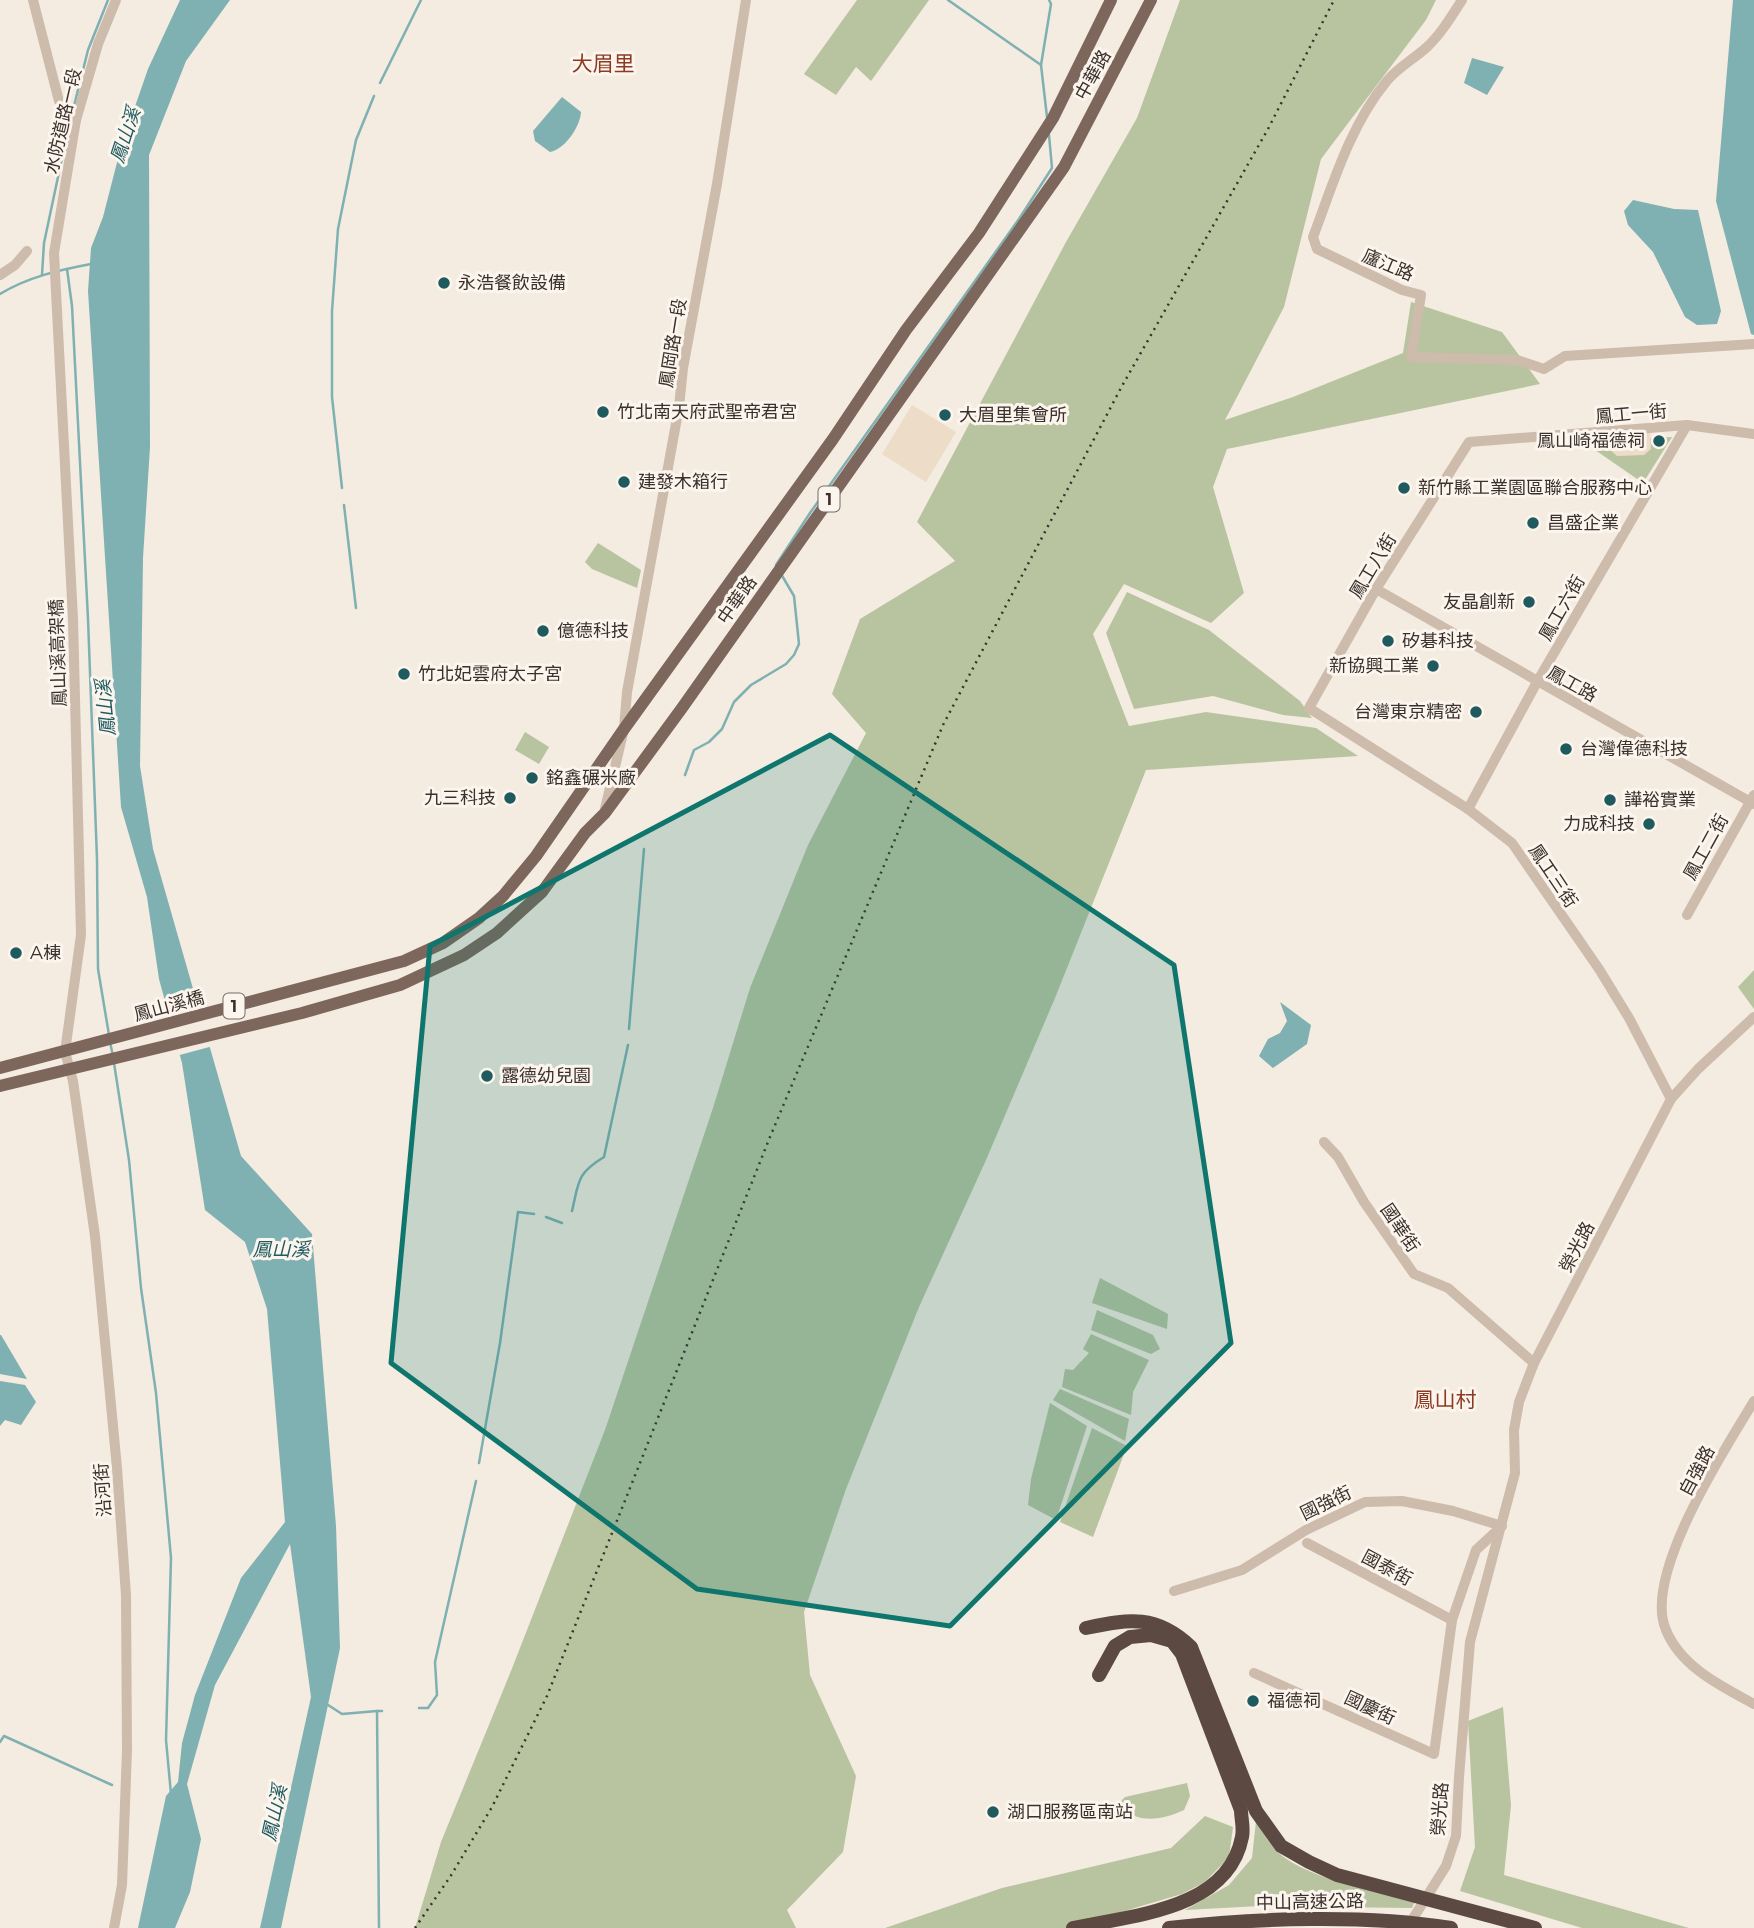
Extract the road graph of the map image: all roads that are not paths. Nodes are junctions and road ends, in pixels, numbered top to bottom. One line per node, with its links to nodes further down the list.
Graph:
1 (33, 0): 7 (street)
2 (116, 0): 7 (street, 水防道路一段)
3 (746, 0): 18 (street, 鳳岡路一段)
4 (1111, 0): 18 (main road, 中華路 / 1)
5 (1151, 0): 21 (main road, 中華路 / 1)
6 (1462, 0): 11 (street, 廬江路)
7 (76, 120): 9 (street, 水防道路一段)
8 (27, 251): 10 (street)
9 (54, 253): 25 (street, 鳳山溪高架橋)
10 (0, 275)
11 (1754, 344)
12 (1687, 425): 13 (street, 鳳工一街); 14 (street, 鳳工一街); 16 (street, 鳳工六街)
13 (1754, 434)
14 (1469, 442): 15 (street, 鳳工八街)
15 (1376, 589): 16 (street, 鳳工路); 17 (street, 鳳工八街)
16 (1536, 682): 19 (street, 鳳工路); 20 (street, 鳳工六街)
17 (1309, 708): 20 (street, 鳳工三街)
18 (624, 729): 21 (street, 鳳岡路一段); 23 (main road, 中華路 / 1)
19 (1753, 801): 22 (street, 鳳工二街)
20 (1468, 809): 29 (street, 鳳工三街)
21 (605, 813): 27 (main road, 中華路 / 1)
22 (1687, 915)
23 (404, 961): 25 (main road, 鳳山溪橋 / 1)
24 (1754, 1017): 29 (street, 榮光路)
25 (65, 1052): 26 (main road, 1); 27 (street, 沿河街)
26 (0, 1068)
27 (69, 1070): 28 (main road, 1); 41 (street, 沿河街)
28 (0, 1086)
29 (1671, 1099): 31 (street, 榮光路)
30 (1324, 1142): 31 (street, 國華街)
31 (1534, 1363): 33 (street, 榮光路)
32 (1754, 1401): 40 (street, 自強路)
33 (1502, 1526): 35 (street, 國強街); 36 (street); 44 (street, 榮光路)
34 (1307, 1543): 36 (street, 國泰街)
35 (1174, 1591)
36 (1452, 1620): 38 (street, 國慶街)
37 (1086, 1628): 46 (highway)
38 (1254, 1673)
39 (1099, 1675): 42 (highway)
40 (1754, 1704)
41 (114, 1928)
42 (1073, 1928)
43 (1169, 1928): 45 (highway, 中山高速公路)
44 (1407, 1928)
45 (1451, 1928)
46 (1535, 1928)

